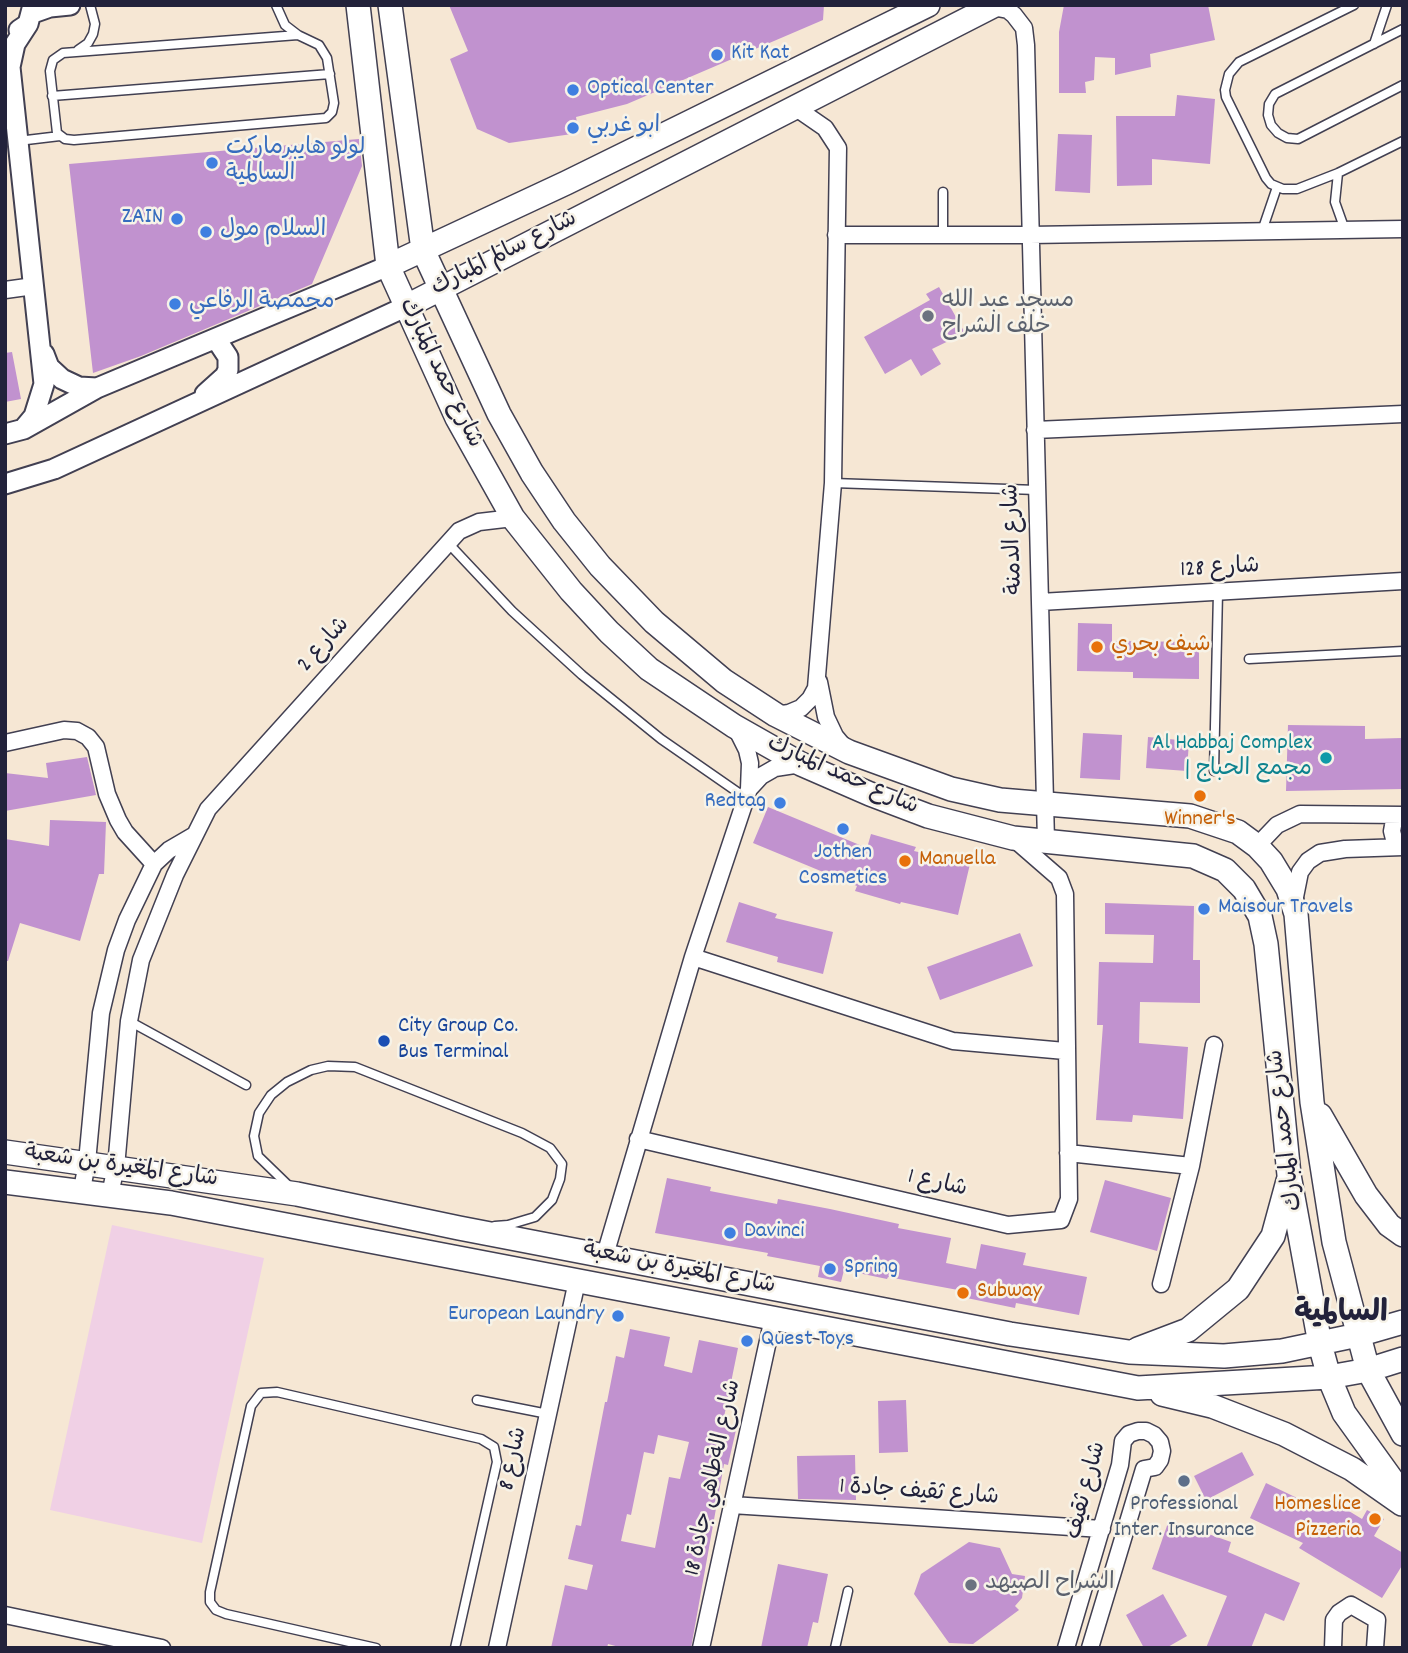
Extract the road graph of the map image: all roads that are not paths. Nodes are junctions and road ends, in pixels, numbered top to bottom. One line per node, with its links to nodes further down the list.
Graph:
1 (70, 5): 10 (street)
2 (90, 5): 15 (lane)
3 (276, 5): 13 (lane)
4 (390, 5): 35 (main road, شارع حمد المبارك)
5 (928, 5): 25 (main road, شارع سالم المبارك)
6 (1354, 5): 26 (lane)
7 (1387, 5): 14 (lane)
8 (994, 6): 20 (main road, شارع سالم المبارك); 33 (street, شارع الدمنة)
9 (357, 7): 36 (main road, شارع حمد المبارك)
10 (31, 14): 12 (street); 16 (street)
11 (1403, 29): 14 (lane)
12 (5, 35)
13 (298, 35): 15 (lane); 17 (lane)
14 (1374, 44): 18 (lane)
15 (70, 53): 19 (lane)
16 (7, 63): 22 (street)
17 (330, 74): 19 (lane); 21 (lane)
18 (1403, 85)
19 (52, 96): 21 (lane)
20 (796, 108): 28 (main road, شارع سالم المبارك); 32 (street)
21 (60, 136): 22 (lane)
22 (18, 141): 37 (street)
23 (1403, 141): 24 (lane)
24 (1338, 173): 26 (lane); 30 (lane)
25 (566, 183): 28 (main road); 35 (main road, شارع سالم المبارك)
26 (1277, 187): 31 (lane)
27 (943, 192): 34 (lane)
28 (575, 219): 38 (main road, شارع سالم المبارك)
29 (1403, 229): 30 (street)
30 (1345, 230): 31 (street)
31 (1261, 232): 33 (street)
32 (836, 234): 34 (street); 48 (street)
33 (1030, 235): 34 (street); 46 (street, شارع الدمنة)
34 (943, 236)
35 (423, 250): 36 (main road, شارع سالم المبارك); 38 (main road, شارع حمد المبارك)
36 (388, 266): 40 (main road, شارع حمد المبارك); 41 (street, شارع سالم المبارك)
37 (34, 286): 39 (street); 42 (street)
38 (440, 289): 40 (main road, شارع سالم المبارك); 59 (main road, شارع حمد المبارك)
39 (5, 290)
40 (405, 307): 44 (street, شارع سالم المبارك); 51 (main road, شارع حمد المبارك)
41 (216, 339): 43 (street, شارع سالم المبارك); 44 (street)
42 (41, 349): 43 (street); 47 (street)
43 (97, 388): 47 (street, شارع سالم المبارك)
44 (189, 408): 49 (street, شارع سالم المبارك)
45 (1403, 414): 46 (street)
46 (1035, 430): 50 (street, شارع الدمنة)
47 (14, 431)
48 (833, 483): 50 (lane); 58 (street)
49 (5, 484)
50 (1037, 490): 55 (street, شارع الدمنة)
51 (513, 518): 52 (street, شارع 2); 60 (main road, شارع حمد المبارك)
52 (449, 544): 65 (lane); 68 (street, شارع 2)
53 (1403, 580): 54 (street, شارع 128)
54 (1217, 592): 55 (street, شارع 128); 64 (lane)
55 (1040, 602): 66 (street, شارع الدمنة)
56 (1403, 651): 57 (lane)
57 (1249, 659)
58 (819, 675): 59 (street); 62 (street)
59 (776, 715): 62 (main road, شارع حمد المبارك)
60 (734, 726): 63 (main road, شارع حمد المبارك); 65 (street)
61 (5, 743): 73 (street)
62 (849, 752): 66 (main road, شارع حمد المبارك)
63 (801, 764): 65 (street); 69 (main road, شارع حمد المبارك)
64 (1214, 771)
65 (747, 793): 75 (street)
66 (1045, 804): 70 (street, شارع الدمنة); 71 (main road, شارع حمد المبارك)
67 (1399, 815): 71 (street); 72 (street)
68 (193, 836): 73 (street, شارع 2); 76 (street, شارع 2)
69 (1013, 838): 70 (main road, شارع حمد المبارك); 78 (street, شارع 1)
70 (1046, 841): 87 (main road, شارع حمد المبارك)
71 (1257, 846): 74 (main road, شارع حمد المبارك)
72 (1399, 847): 74 (street)
73 (154, 864): 84 (street, شارع 2)
74 (1294, 902): 80 (main road, شارع حمد المبارك)
75 (693, 957): 78 (street); 81 (street)
76 (129, 1021): 79 (lane); 86 (street, شارع 2)
77 (1214, 1045): 85 (street)
78 (1066, 1051): 83 (street, شارع 1)
79 (246, 1085)
80 (1312, 1102): 93 (main road); 99 (main road, شارع حمد المبارك)
81 (638, 1139): 83 (street, شارع 1); 94 (street)
82 (5, 1152): 84 (main road, شارع المغيرة بن شعبة)
83 (1068, 1153): 85 (street)
84 (87, 1162): 86 (main road, شارع المغيرة بن شعبة); 89 (street, شارع 2)
85 (1191, 1166): 96 (street)
86 (116, 1167): 90 (street, شارع 2); 91 (main road, شارع المغيرة بن شعبة)
87 (1289, 1175): 100 (main road, شارع حمد المبارك); 101 (main road)
88 (5, 1182): 89 (main road, شارع المغيرة بن شعبة)
89 (82, 1190): 90 (main road, شارع المغيرة بن شعبة)
90 (110, 1194): 95 (main road, شارع المغيرة بن شعبة)
91 (297, 1194): 92 (main road, شارع المغيرة بن شعبة); 92 (lane)
92 (459, 1228): 94 (main road, شارع المغيرة بن شعبة)
93 (1403, 1235)
94 (604, 1255): 101 (main road, شارع المغيرة بن شعبة)
95 (577, 1281): 97 (main road, شارع المغيرة بن شعبة); 107 (street, شارع 8)
96 (1161, 1284)
97 (773, 1318): 105 (main road, شارع المغيرة بن شعبة); 111 (street, شارع الةطاهي جادة 18)
98 (1403, 1322): 99 (main road)
99 (1358, 1335): 100 (main road); 103 (main road)
100 (1320, 1344): 101 (main road, شارع المغيرة بن شعبة); 104 (main road)
101 (1129, 1352)
102 (1403, 1359): 103 (main road)
103 (1368, 1370): 104 (main road); 108 (main road)
104 (1329, 1377): 105 (main road, شارع المغيرة بن شعبة); 109 (main road)
105 (1138, 1388): 110 (main road)
106 (477, 1400): 107 (lane)
107 (548, 1414): 120 (street, شارع 8)
108 (1403, 1434)
109 (1403, 1495)
110 (1403, 1504)
111 (732, 1505): 112 (street, شارع ثقيف جادة 1); 121 (street, شارع الةطاهي جادة 18)
112 (1102, 1529): 123 (street, شارع ثقيف); 124 (street, شارع ثقيف)
113 (848, 1591): 122 (lane)
114 (5, 1615): 115 (street)
115 (93, 1640): 117 (street)
116 (343, 1644): 118 (lane); 119 (lane)
117 (162, 1648)
118 (376, 1648)
119 (455, 1648)
120 (497, 1648)
121 (701, 1648)
122 (835, 1648)
123 (1066, 1648)
124 (1090, 1648)
125 (1333, 1648): 126 (street)
126 (1375, 1648)

